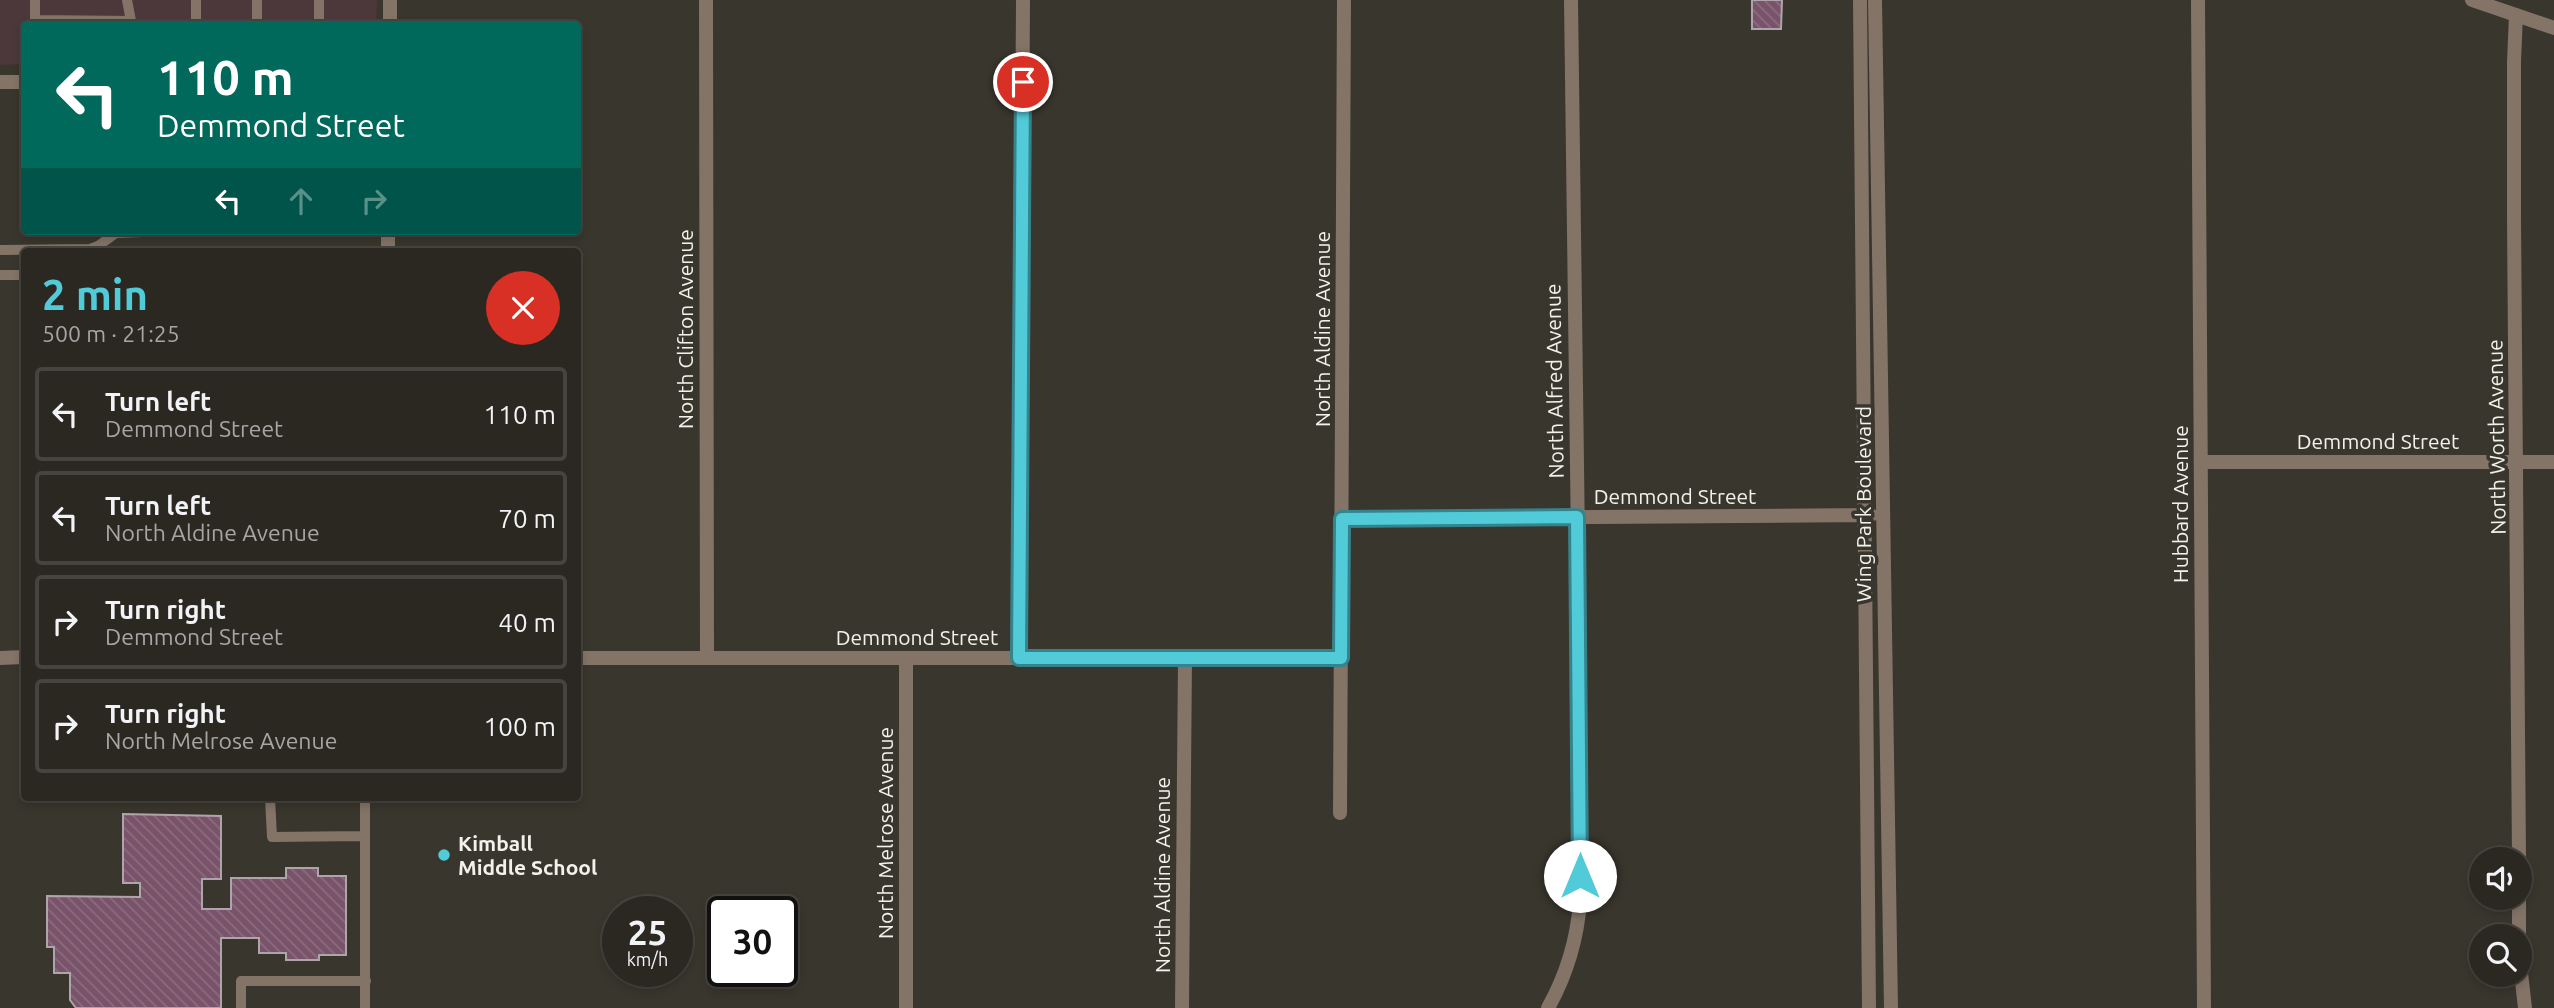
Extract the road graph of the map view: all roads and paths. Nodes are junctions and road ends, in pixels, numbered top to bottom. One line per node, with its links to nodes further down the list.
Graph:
1 (35, 0): 16 (lane)
2 (127, 0): 17 (lane)
3 (196, 0): 18 (lane)
4 (257, 0): 19 (lane)
5 (319, 0): 20 (lane)
6 (390, 0): 21 (street)
7 (706, 0): 41 (street, North Clifton Avenue)
8 (1023, 0): 43 (street)
9 (1344, 0): 37 (street, North Aldine Avenue)
10 (1571, 0): 36 (street, North Alfred Avenue)
11 (1860, 0): 35 (street, Wing Park Boulevard)
12 (1875, 0): 34 (street, Wing Park Boulevard)
13 (2198, 0): 33 (street, Hubbard Avenue)
14 (2473, 0): 15 (street)
15 (2516, 15): 22 (street); 31 (street, North Worth Avenue)
16 (35, 21)
17 (131, 21)
18 (196, 21)
19 (257, 21)
20 (319, 21)
21 (390, 21)
22 (2554, 28)
23 (0, 82): 24 (street)
24 (21, 82)
25 (113, 235): 26 (lane)
26 (93, 248)
27 (21, 249): 28 (lane)
28 (0, 250)
29 (0, 275): 30 (lane)
30 (21, 275)
31 (2517, 462): 32 (street, Demmond Street); 33 (street, Demmond Street); 50 (street, North Worth Avenue)
32 (2554, 462)
33 (2202, 463): 60 (street, Hubbard Avenue)
34 (1883, 514): 35 (street, Demmond Street); 59 (street, Wing Park Boulevard)
35 (1864, 515): 36 (street, Demmond Street); 58 (street, Wing Park Boulevard)
36 (1577, 517): 37 (street, Demmond Street); 57 (street, North Alfred Avenue)
37 (1342, 519): 45 (street, North Aldine Avenue)
38 (21, 657): 39 (street)
39 (0, 658)
40 (581, 658): 41 (street, Demmond Street)
41 (706, 658): 42 (street, Demmond Street)
42 (906, 658): 43 (street, Demmond Street); 55 (street, North Melrose Avenue)
43 (1019, 658): 44 (street, Demmond Street)
44 (1185, 658): 45 (street, Demmond Street); 56 (street, North Aldine Avenue)
45 (1341, 658): 48 (street, North Aldine Avenue)
46 (270, 801): 49 (lane)
47 (365, 801): 49 (lane)
48 (1340, 813)
49 (365, 836): 51 (lane)
50 (2519, 847)
51 (366, 981): 53 (lane); 54 (lane)
52 (2523, 987): 61 (street)
53 (240, 1008)
54 (365, 1008)
55 (905, 1008)
56 (1182, 1008)
57 (1548, 1008)
58 (1869, 1008)
59 (1891, 1008)
60 (2204, 1008)
61 (2525, 1008)

